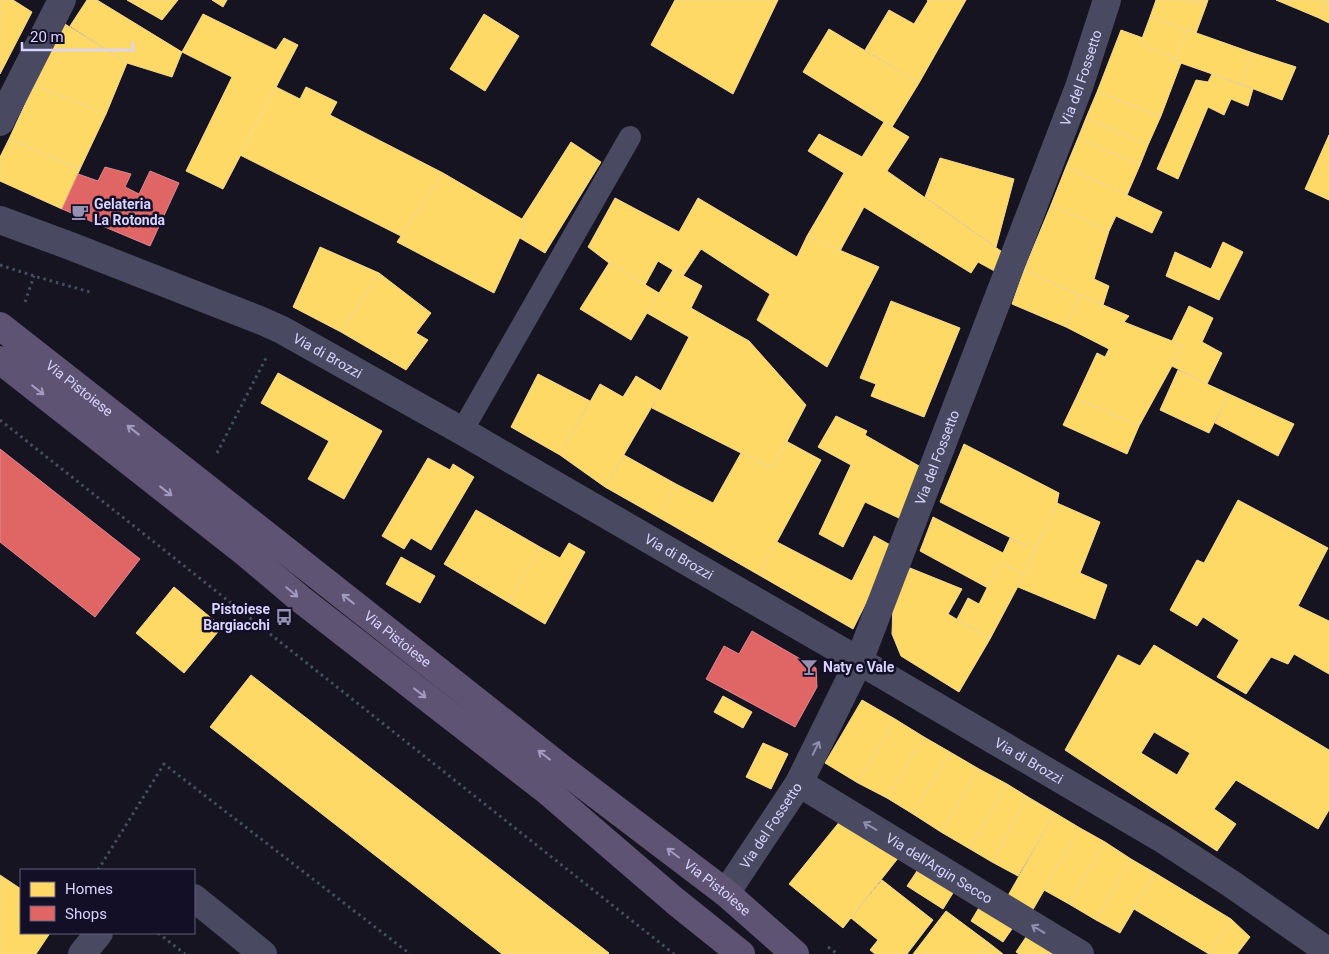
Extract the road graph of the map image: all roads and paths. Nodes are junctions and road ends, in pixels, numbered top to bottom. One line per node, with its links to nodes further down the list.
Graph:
1 (62, 0): 3 (street)
2 (1107, 0): 14 (street, Via del Fossetto)
3 (0, 122)
4 (630, 137): 12 (lane)
5 (0, 220): 12 (street, Via di Brozzi)
6 (0, 265): 7 (path)
7 (98, 294)
8 (0, 326): 17 (main road, Via Pistoiese, one-way to 8)
9 (258, 355): 13 (path)
10 (0, 360): 27 (main road, Via Pistoiese, one-way to 27)
11 (0, 420): 26 (path)
12 (462, 431): 14 (street, Via di Brozzi)
13 (214, 458)
14 (859, 661): 15 (street, Via del Fossetto, one-way to 14); 21 (street, Via di Brozzi)
15 (798, 783): 17 (street, Via del Fossetto); 29 (street, Via dell'Argin Secco, one-way to 15)
16 (99, 869): 25 (path)
17 (726, 893): 28 (main road, Via Pistoiese)
18 (195, 899): 24 (street)
19 (98, 934): 22 (street)
20 (159, 934): 23 (path)
21 (1329, 952)
22 (82, 954)
23 (185, 954)
24 (263, 954)
25 (410, 954)
26 (674, 954)
27 (741, 954)
28 (795, 954)
29 (1080, 954)

